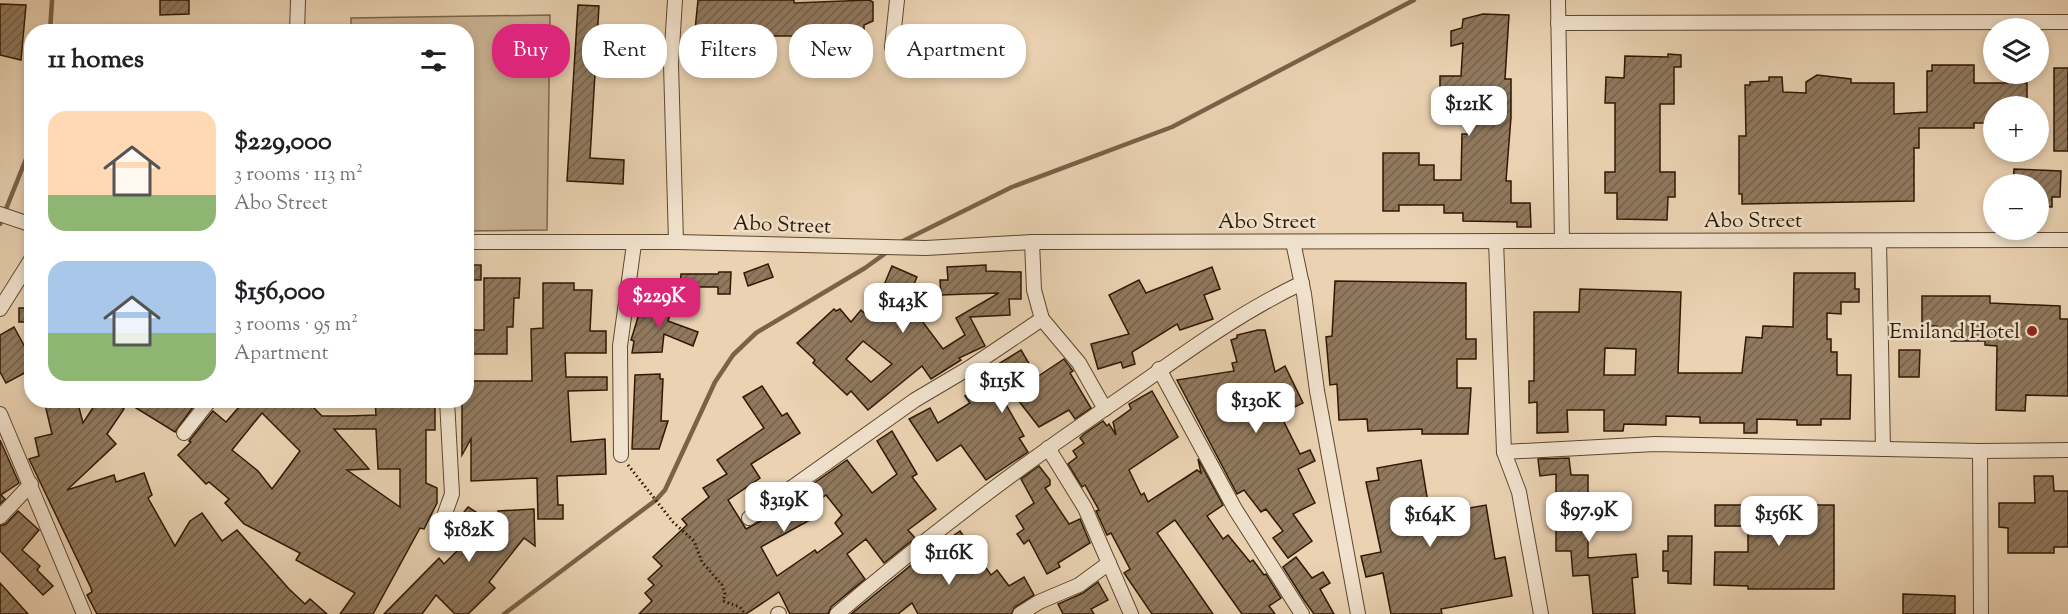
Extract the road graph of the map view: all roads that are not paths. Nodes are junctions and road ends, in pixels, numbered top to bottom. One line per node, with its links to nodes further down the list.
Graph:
1 (298, 0): 7 (street)
2 (675, 0): 16 (street)
3 (897, 0): 8 (street)
4 (1558, 0): 6 (street)
5 (2068, 22): 6 (street)
6 (1558, 23): 13 (street)
7 (297, 24)
8 (894, 24)
9 (0, 214): 10 (street)
10 (24, 222)
11 (2068, 240): 14 (street, Abo Street)
12 (1496, 241): 13 (street, Abo Street); 18 (street, Abo Street); 34 (street)
13 (1562, 241): 14 (street, Abo Street)
14 (1879, 241): 31 (street)
15 (474, 242): 19 (street, Abo Street)
16 (676, 242): 17 (street, Abo Street); 19 (street, Abo Street)
17 (1032, 242): 18 (street, Abo Street); 23 (street)
18 (1293, 242): 21 (street)
19 (633, 244): 35 (street)
20 (24, 271): 22 (street)
21 (1302, 283): 24 (street); 46 (street)
22 (0, 309)
23 (1042, 319): 27 (street); 38 (street)
24 (1160, 369): 27 (street); 45 (street)
25 (204, 408): 29 (street)
26 (447, 408): 39 (street)
27 (1105, 409): 30 (street)
28 (0, 414): 36 (street)
29 (184, 433)
30 (1048, 448): 40 (street); 42 (street)
31 (1883, 449): 33 (street); 34 (street)
32 (2068, 450): 33 (street)
33 (1980, 451): 48 (street)
34 (1504, 452): 47 (street)
35 (621, 456)
36 (31, 483): 37 (street); 41 (street)
37 (0, 517)
38 (749, 518)
39 (443, 519)
40 (1109, 563): 43 (street); 44 (street)
41 (84, 614)
42 (837, 614)
43 (1020, 614)
44 (1131, 614)
45 (1302, 614)
46 (1358, 614)
47 (1541, 614)
48 (1981, 614)

